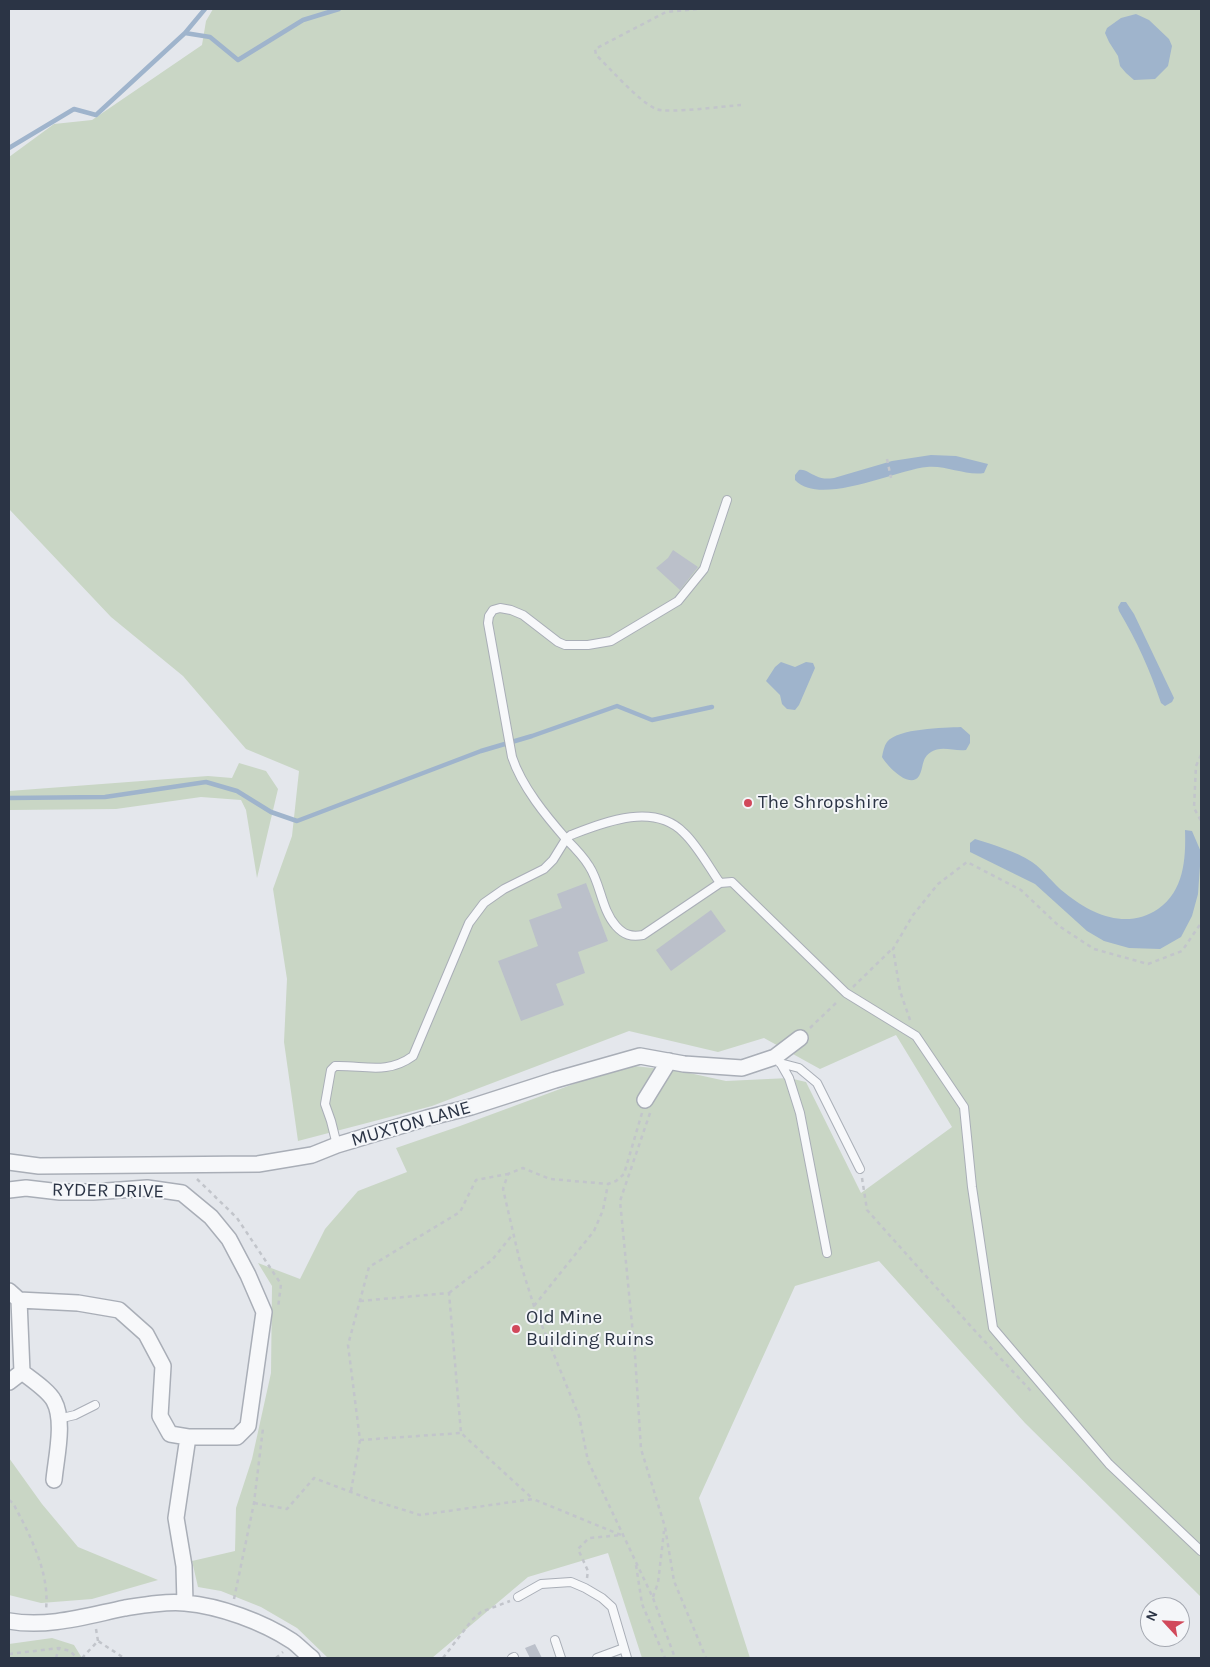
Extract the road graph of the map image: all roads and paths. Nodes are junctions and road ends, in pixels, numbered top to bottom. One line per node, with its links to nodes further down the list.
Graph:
1 (697, 9): 2 (path)
2 (740, 105)
3 (887, 459): 4 (path)
4 (891, 478)
5 (727, 500): 8 (lane)
6 (1201, 755): 7 (path)
7 (1201, 821)
8 (566, 839): 9 (lane); 9 (lane); 16 (lane)
9 (720, 883): 11 (lane)
10 (1201, 923): 11 (path)
11 (916, 1036): 46 (lane)
12 (800, 1038): 14 (street, MUXTON LANE)
13 (668, 1061): 14 (street, MUXTON LANE); 15 (street); 16 (street, MUXTON LANE)
14 (778, 1061): 18 (lane); 23 (lane)
15 (648, 1105): 20 (path); 44 (path)
16 (337, 1145): 17 (street, MUXTON LANE)
17 (9, 1162)
18 (860, 1170): 32 (path)
19 (508, 1174): 20 (path); 22 (path); 27 (path)
20 (608, 1184): 28 (path)
21 (9, 1190): 37 (street, RYDER DRIVE)
22 (513, 1234): 25 (path); 28 (path)
23 (826, 1253)
24 (281, 1284): 29 (path)
25 (449, 1293): 27 (path); 36 (path)
26 (14, 1296): 30 (street, RYDER DRIVE); 37 (street, RYDER DRIVE)
27 (360, 1302): 38 (path)
28 (534, 1306): 45 (path)
29 (278, 1313)
30 (22, 1372): 31 (street); 34 (street)
31 (9, 1382)
32 (1036, 1396)
33 (95, 1405): 34 (lane)
34 (58, 1419): 39 (street)
35 (264, 1427): 43 (path)
36 (461, 1433): 38 (path); 41 (path)
37 (188, 1437): 52 (street)
38 (360, 1440): 40 (path)
39 (54, 1480)
40 (351, 1491): 41 (path); 43 (path)
41 (533, 1499): 45 (path)
42 (9, 1500): 54 (path)
43 (254, 1503): 49 (path)
44 (665, 1527): 51 (path); 70 (path)
45 (622, 1535): 47 (path); 48 (path)
46 (1201, 1551)
47 (635, 1561): 51 (path); 68 (path)
48 (585, 1588): 50 (lane); 57 (lane)
49 (236, 1592)
50 (518, 1597): 64 (path)
51 (653, 1598): 69 (path)
52 (185, 1603): 54 (street); 63 (street)
53 (9, 1621): 54 (street)
54 (45, 1623)
55 (555, 1640): 65 (lane)
56 (59, 1648): 58 (path); 59 (path); 60 (path)
57 (624, 1648): 66 (lane); 67 (lane)
58 (9, 1654)
59 (56, 1658)
60 (77, 1658)
61 (82, 1658): 62 (path)
62 (124, 1658)
63 (312, 1658)
64 (443, 1658)
65 (561, 1658)
66 (598, 1658)
67 (627, 1658)
68 (665, 1658)
69 (675, 1658)
70 (706, 1658)

